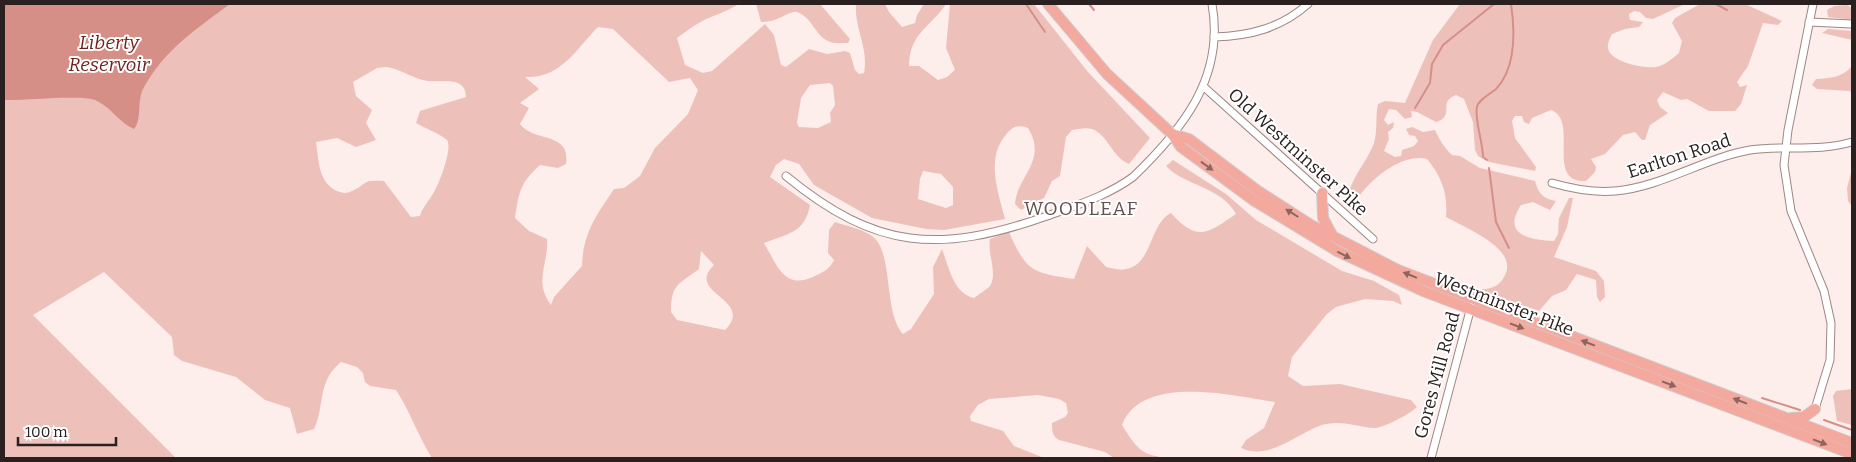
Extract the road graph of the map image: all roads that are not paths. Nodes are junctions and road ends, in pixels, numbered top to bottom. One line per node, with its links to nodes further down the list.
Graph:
1 (1048, 4): 9 (highway, Westminster Pike)
2 (1212, 4): 7 (street)
3 (1308, 4): 7 (street)
4 (1813, 4): 5 (street)
5 (1809, 22): 6 (street); 11 (street)
6 (1852, 24)
7 (1214, 37): 8 (street)
8 (1204, 87): 9 (street); 14 (street, Old Westminster Pike)
9 (1172, 134): 12 (street); 15 (highway, Westminster Pike, one-way to 9); 17 (highway, Westminster Pike, one-way to 17)
10 (1852, 142): 11 (street, Earlton Road)
11 (1785, 149): 13 (street, Earlton Road); 18 (street)
12 (786, 176)
13 (1552, 183)
14 (1322, 193): 15 (highway); 16 (street, Old Westminster Pike)
15 (1334, 238): 17 (highway, Westminster Pike, one-way to 15)
16 (1373, 239)
17 (1472, 304): 19 (highway, Westminster Pike, one-way to 17); 22 (highway, Westminster Pike, one-way to 22); 23 (street, Gores Mill Road)
18 (1815, 409): 19 (highway); 20 (highway)
19 (1785, 418): 20 (highway, Westminster Pike)
20 (1830, 434): 21 (highway, Westminster Pike)
21 (1852, 443)
22 (1852, 454)
23 (1431, 458)

